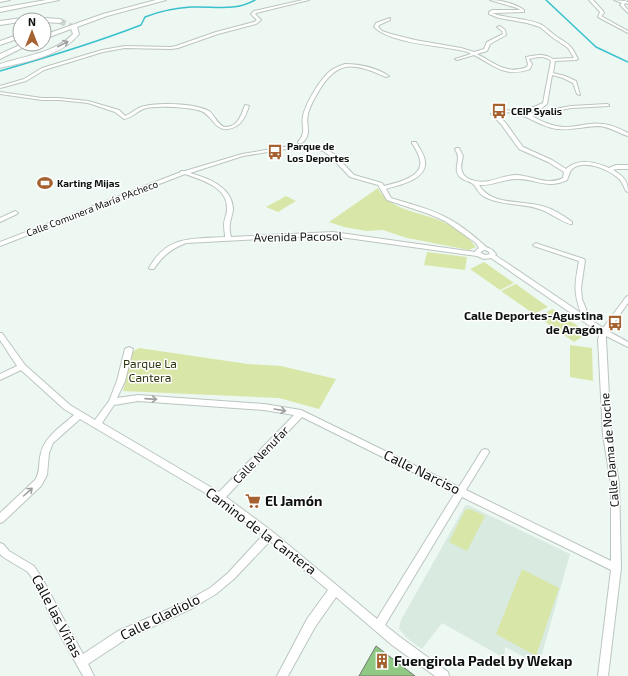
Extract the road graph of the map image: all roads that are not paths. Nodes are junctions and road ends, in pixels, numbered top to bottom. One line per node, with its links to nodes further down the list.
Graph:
1 (8, 0): 9 (street)
2 (56, 0): 13 (highway)
3 (150, 0): 18 (highway)
4 (163, 0): 12 (highway)
5 (307, 0): 36 (street)
6 (492, 0): 32 (street)
7 (591, 0): 22 (street)
8 (616, 0): 10 (street)
9 (0, 1)
10 (625, 1): 11 (street); 14 (street)
11 (628, 3)
12 (132, 8): 21 (highway); 23 (highway)
13 (0, 10)
14 (628, 12)
15 (389, 19): 29 (street)
16 (60, 21): 17 (highway)
17 (0, 23)
18 (52, 26)
19 (499, 27): 29 (street)
20 (74, 28): 33 (highway, one-way to 20)
21 (52, 30)
22 (628, 32)
23 (52, 33)
24 (12, 39): 26 (highway)
25 (12, 42): 27 (highway)
26 (0, 43)
27 (0, 46)
28 (12, 51): 30 (highway)
29 (474, 53): 31 (street); 32 (street)
30 (0, 57)
31 (457, 59)
32 (551, 59): 34 (street)
33 (0, 66)
34 (551, 74): 38 (street); 41 (street)
35 (387, 76): 45 (street)
36 (0, 87)
37 (0, 93): 40 (street)
38 (579, 94)
39 (608, 105): 42 (street)
40 (247, 106)
41 (522, 113): 42 (street); 50 (street)
42 (530, 116): 43 (street)
43 (628, 135)
44 (414, 143): 52 (street)
45 (300, 145): 49 (street, Calle Comunera María PAcheco); 52 (street)
46 (457, 149): 51 (street)
47 (628, 167): 48 (street)
48 (609, 170): 50 (street); 53 (street)
49 (183, 172): 57 (street); 58 (street, Calle Comunera María PAcheco)
50 (567, 172): 51 (street)
51 (476, 184): 56 (street)
52 (384, 188): 60 (street)
53 (628, 190)
54 (15, 213): 55 (street)
55 (0, 220)
56 (570, 224)
57 (228, 238): 61 (street, Avenida Pacosol); 63 (street, Avenida Pacosol)
58 (0, 244)
59 (536, 245): 65 (street)
60 (483, 248): 61 (street); 62 (street)
61 (478, 254): 62 (street, Avenida Pacosol)
62 (492, 256): 65 (street)
63 (152, 268)
64 (628, 298): 66 (street)
65 (587, 320): 66 (street)
66 (604, 332): 68 (street); 82 (street, Calle Dama de Noche)
67 (0, 335): 70 (street, Camino de la Cantera)
68 (628, 345)
69 (129, 349): 72 (street)
70 (22, 367): 71 (street); 74 (street, Camino de la Cantera)
71 (0, 377)
72 (112, 402): 73 (street, Calle Narciso, one-way to 73); 75 (street)
73 (301, 413): 77 (street, Calle Narciso); 78 (street, Calle Nenufar)
74 (79, 415): 75 (street, Camino de la Cantera); 79 (street, one-way to 74)
75 (97, 424): 78 (street, Camino de la Cantera)
76 (485, 452): 77 (street)
77 (461, 490): 82 (street, Calle Narciso); 84 (street)
78 (220, 497): 80 (street, Camino de la Cantera)
79 (0, 519)
80 (270, 535): 83 (street, Camino de la Cantera); 85 (street, Calle Gladiolo)
81 (0, 547): 85 (street, Calle las Viñas)
82 (616, 568): 89 (street)
83 (335, 589): 84 (street, Camino de la Cantera); 87 (street)
84 (379, 626): 88 (street, Camino de la Cantera)
85 (81, 662): 86 (street, Calle las Viñas)
86 (89, 676)
87 (282, 676)
88 (444, 676)
89 (603, 676)

